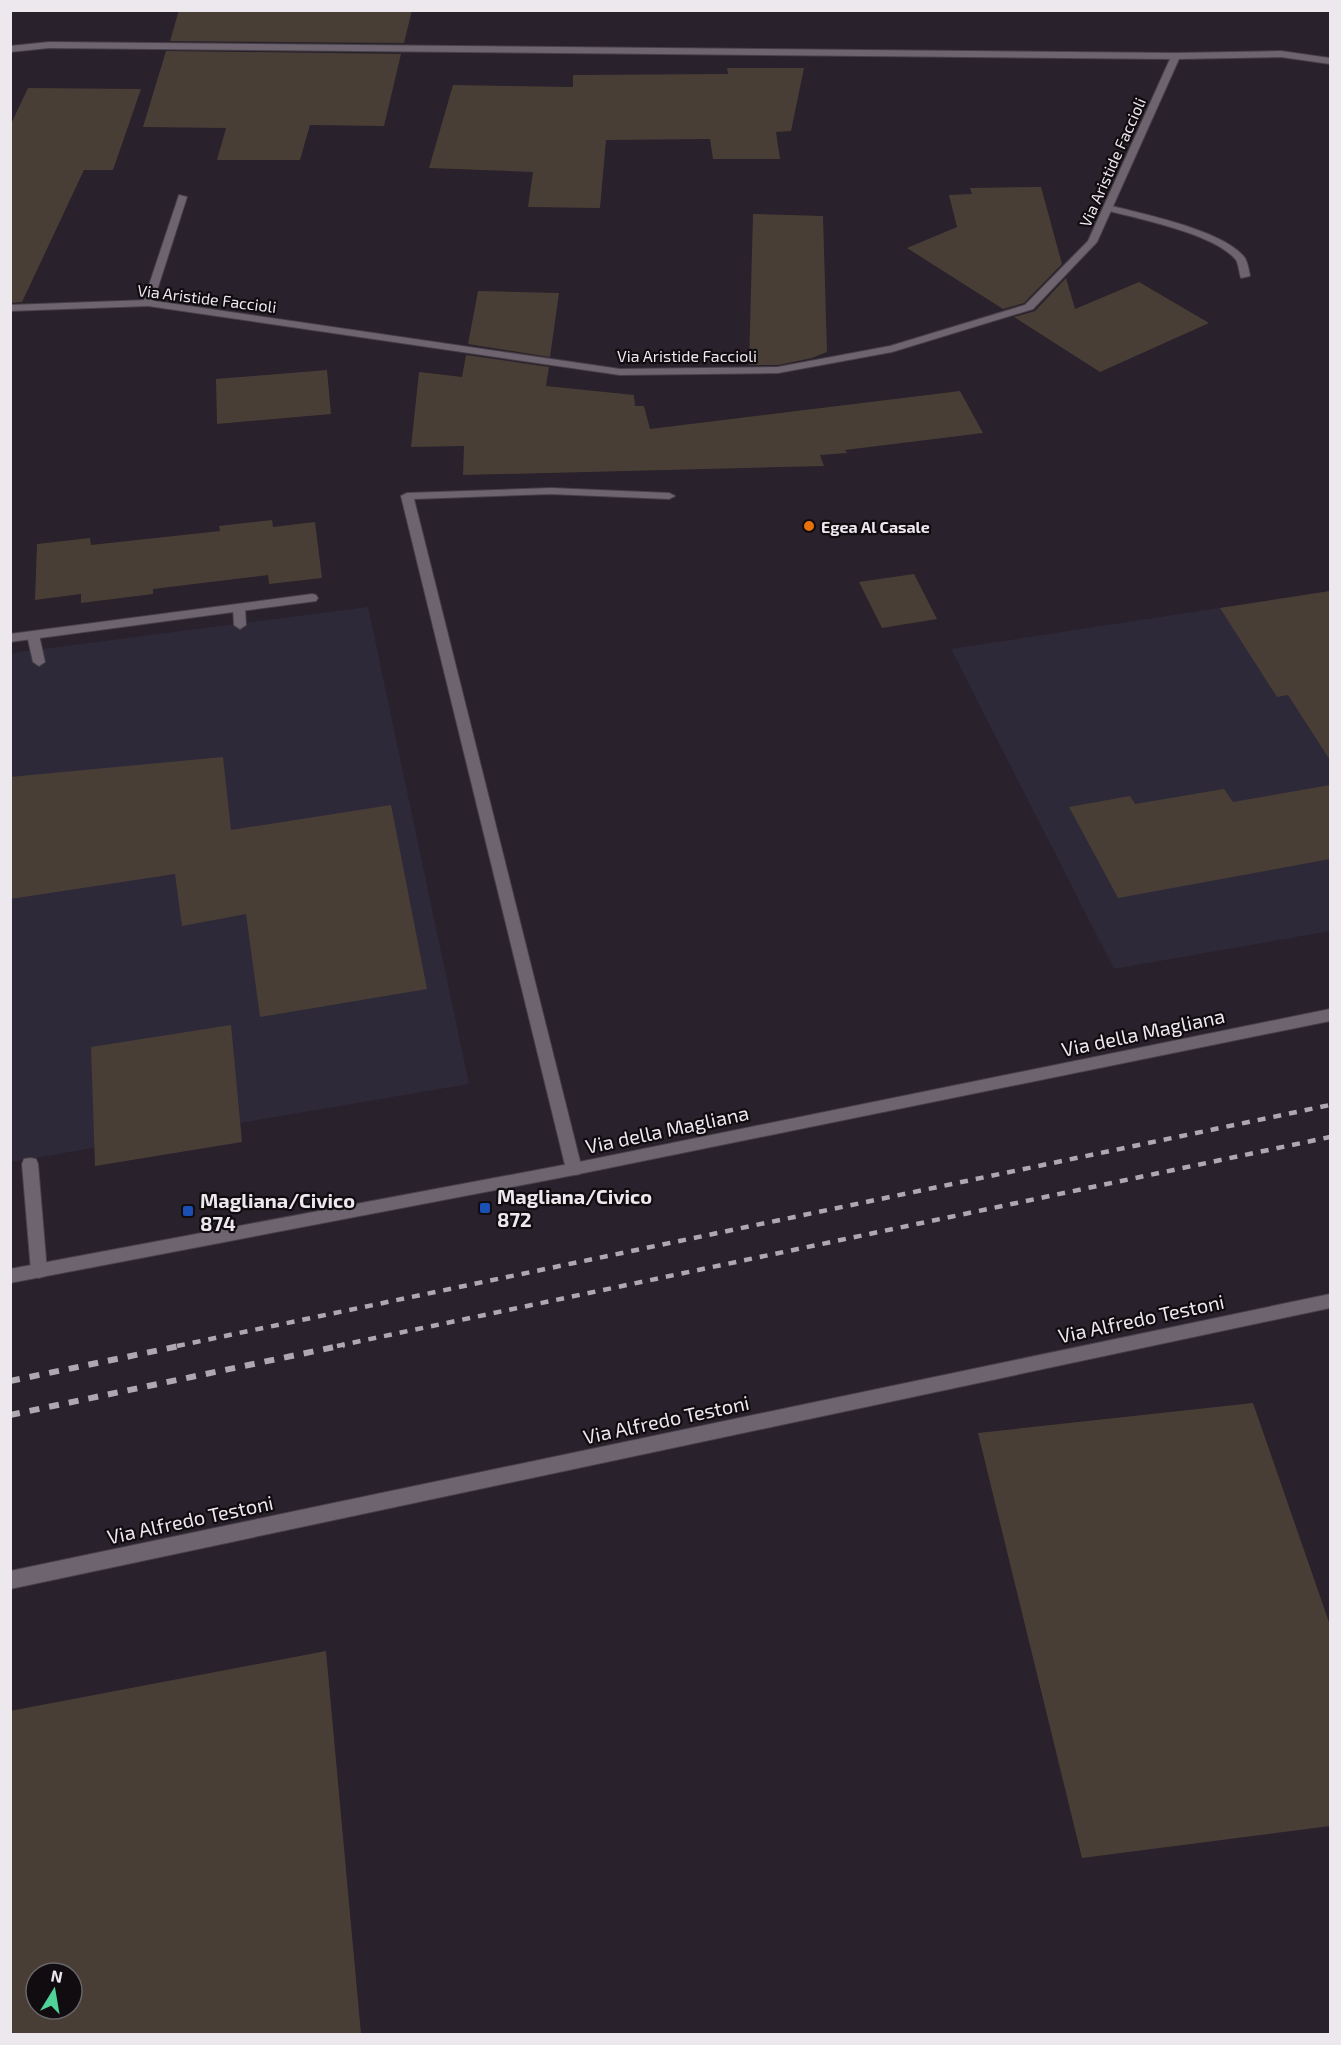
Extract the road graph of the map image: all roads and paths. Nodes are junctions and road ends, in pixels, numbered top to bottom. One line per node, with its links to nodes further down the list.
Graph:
1 (10, 49): 2 (street)
2 (1176, 56): 3 (street); 5 (street, Via Aristide Faccioli)
3 (1330, 61)
4 (182, 197): 7 (street)
5 (1108, 208): 6 (street); 7 (street, Via Aristide Faccioli)
6 (1245, 276)
7 (148, 303): 8 (street, Via Aristide Faccioli)
8 (10, 308)
9 (669, 496): 18 (street)
10 (312, 598): 11 (street)
11 (239, 608): 12 (street); 13 (street)
12 (240, 625)
13 (33, 635): 14 (street); 15 (street)
14 (10, 638)
15 (39, 662)
16 (1330, 1015): 18 (street, Via della Magliana)
17 (30, 1164): 19 (street)
18 (574, 1169): 19 (street, Via della Magliana)
19 (39, 1271): 20 (street, Via della Magliana)
20 (10, 1276)
21 (1330, 1301): 22 (street, Via Alfredo Testoni)
22 (10, 1580)

